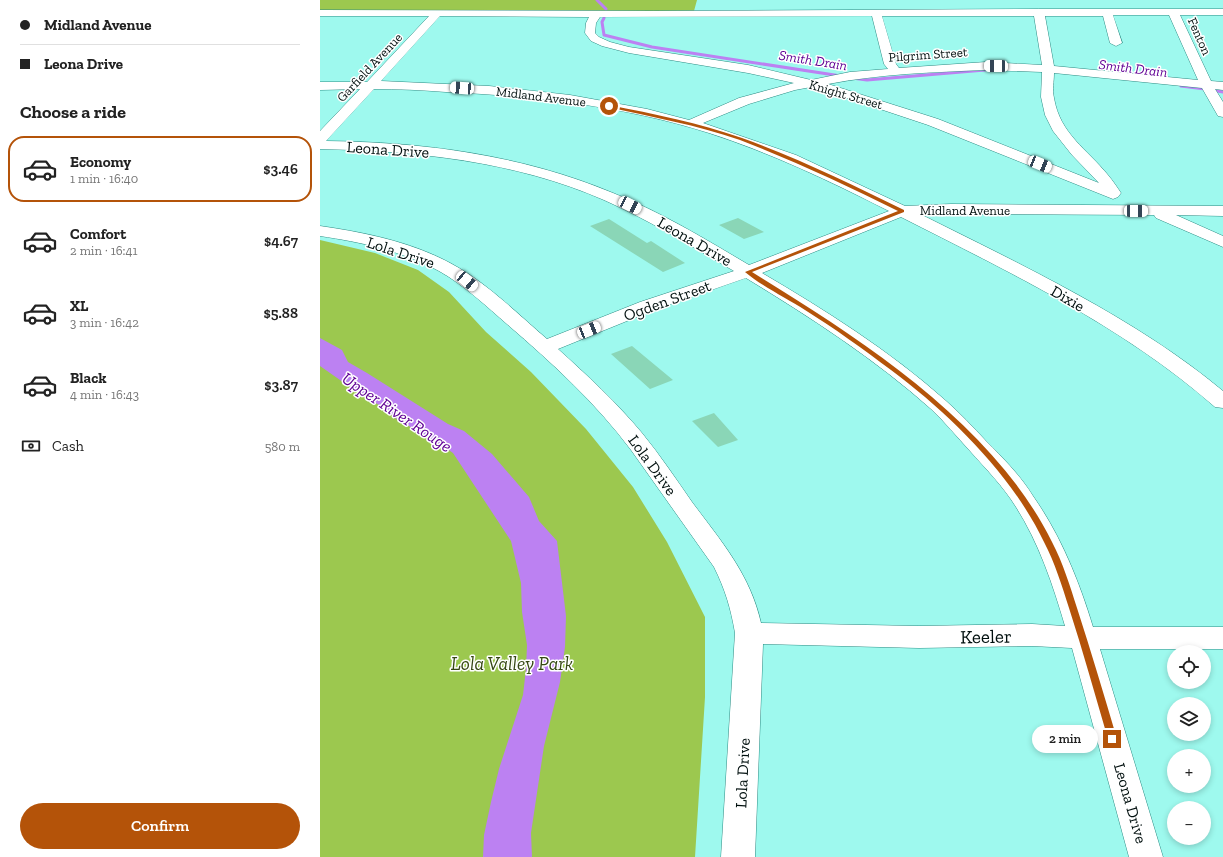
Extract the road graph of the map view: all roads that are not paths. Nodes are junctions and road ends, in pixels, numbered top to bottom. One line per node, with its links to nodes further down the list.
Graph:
1 (1186, 0): 8 (street)
2 (1070, 2): 5 (street)
3 (880, 10): 4 (street); 12 (street); 15 (street)
4 (1039, 12): 5 (street); 14 (street)
5 (1078, 12): 6 (street)
6 (1107, 12): 7 (street); 13 (street)
7 (1174, 12): 8 (street); 17 (street, Fenton)
8 (1200, 12): 9 (street)
9 (1223, 12)
10 (320, 13): 11 (street)
11 (438, 13): 12 (street); 18 (street, Garfield Avenue)
12 (596, 14): 16 (street, Knight Street)
13 (1116, 43)
14 (1048, 69): 15 (street, Pilgrim Street); 17 (street, Pilgrim Street); 25 (street)
15 (895, 71): 16 (street, Pilgrim Street)
16 (811, 83): 22 (street, Pilgrim Street); 25 (street, Knight Street)
17 (1206, 84): 20 (street, Pilgrim Street); 21 (street, Fenton)
18 (371, 85): 19 (street, Midland Avenue); 22 (street, Midland Avenue); 23 (street, Garfield Avenue)
19 (320, 86)
20 (1223, 86)
21 (1223, 113)
22 (690, 124): 26 (street, Midland Avenue)
23 (320, 139)
24 (320, 145): 31 (street, Leona Drive)
25 (1114, 194): 27 (street, Knight Street)
26 (902, 211): 27 (street, Midland Avenue); 31 (street, Ogden Street); 33 (street, Dixie)
27 (1152, 211): 28 (street, Midland Avenue); 30 (street, Knight Street)
28 (1223, 212)
29 (320, 231): 32 (street, Lola Drive)
30 (1223, 242)
31 (748, 272): 32 (street, Ogden Street); 35 (street, Leona Drive)
32 (545, 347): 34 (street, Lola Drive)
33 (1223, 402)
34 (749, 633): 35 (street, Keeler); 37 (street, Lola Drive)
35 (1083, 638): 36 (street, Keeler); 38 (street, Leona Drive)
36 (1223, 638)
37 (738, 857)
38 (1146, 857)

